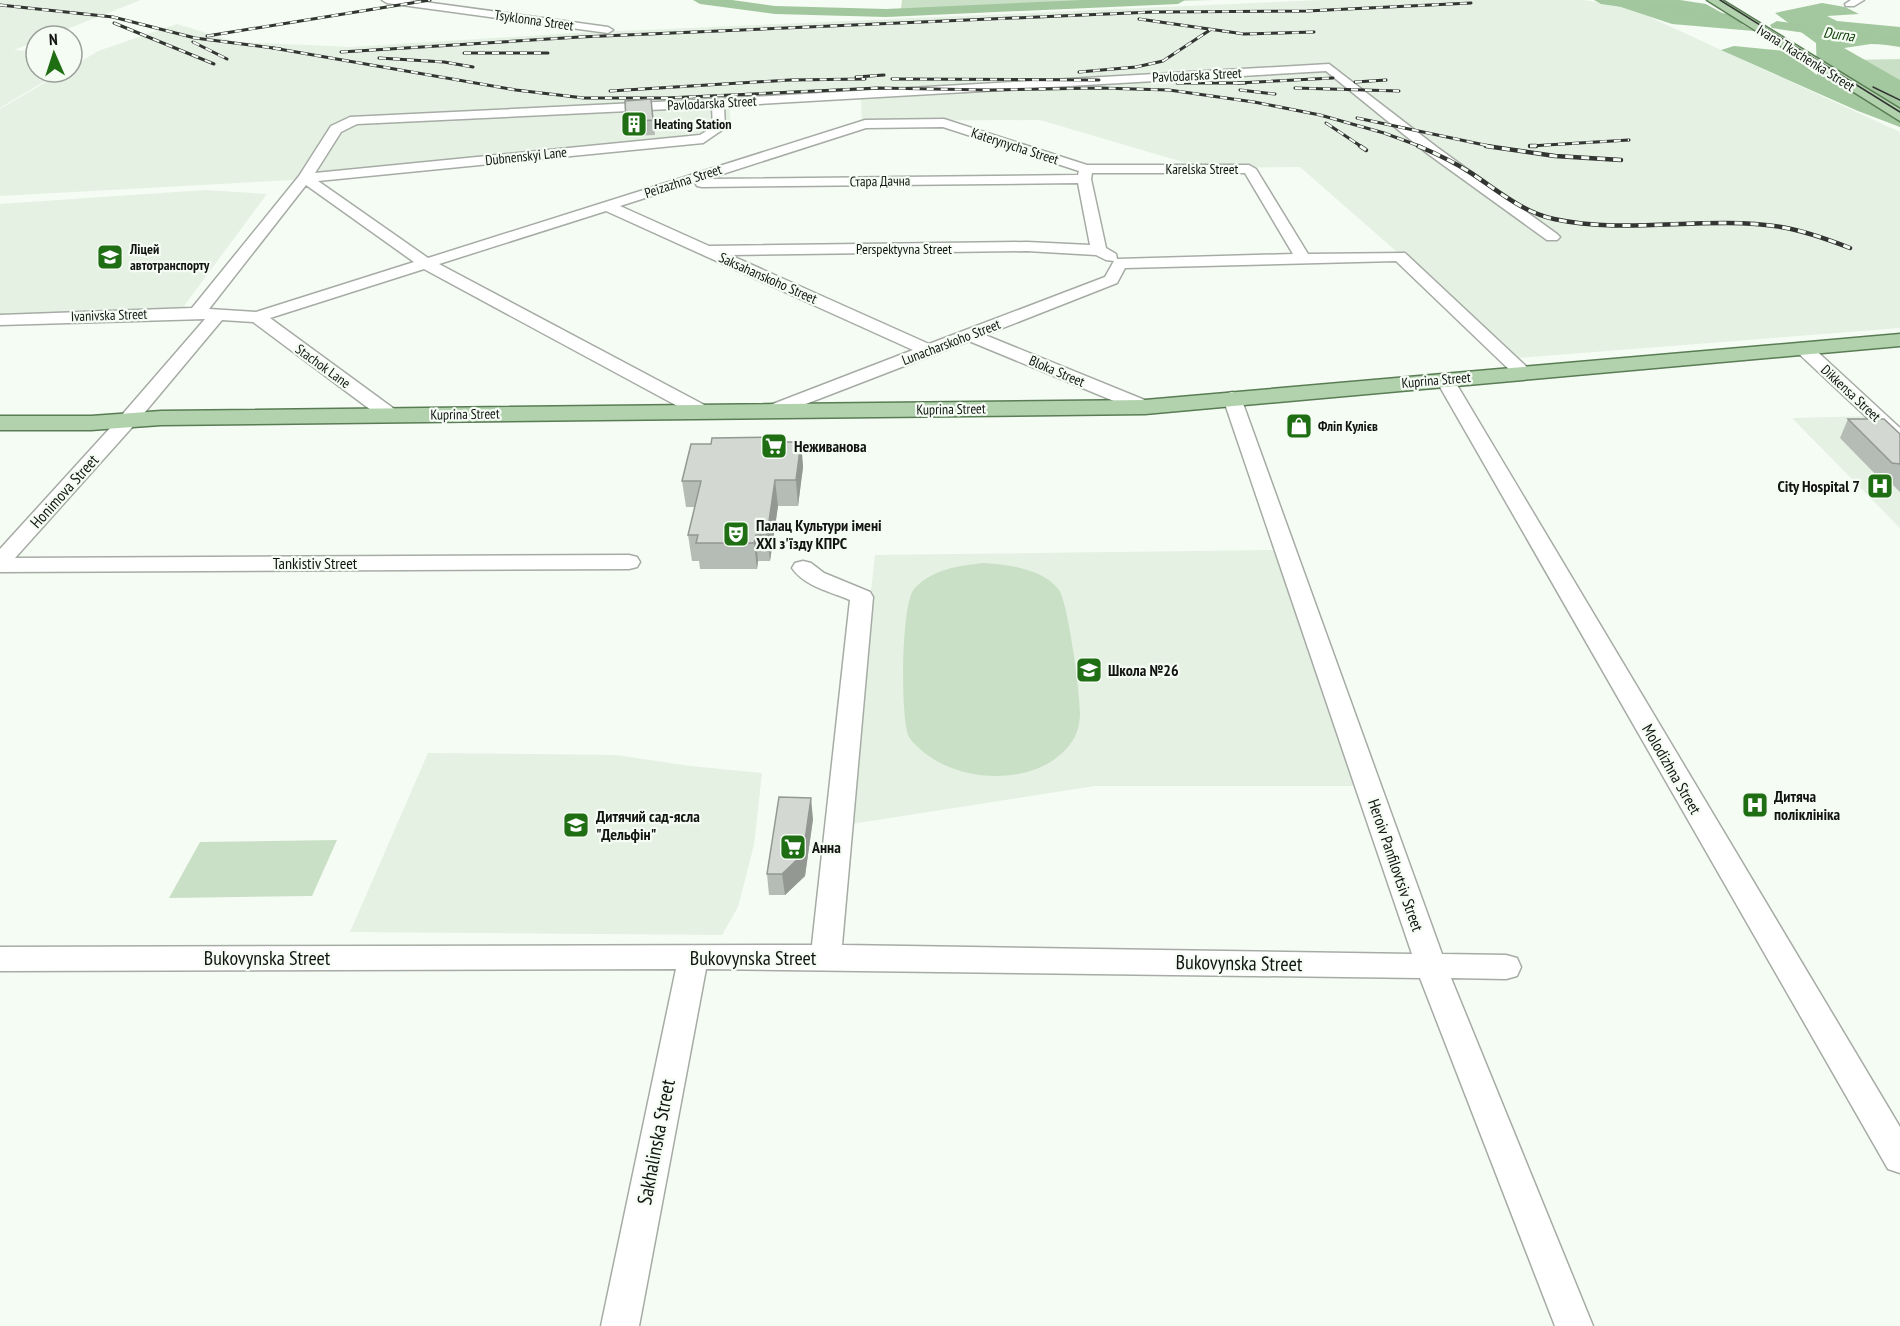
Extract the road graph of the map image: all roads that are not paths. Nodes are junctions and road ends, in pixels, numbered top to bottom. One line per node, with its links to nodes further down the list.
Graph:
1 (387, 0): 4 (street, Tsyklonna Street)
2 (1713, 0): 7 (main road, Ivana Tkachenka Street)
3 (1729, 0): 5 (main road, Ivana Tkachenka Street)
4 (609, 30)
5 (1879, 86)
6 (718, 103): 10 (street, Pavlodarska Street); 10 (street, Dubnenskyi Lane); 13 (street, Pavlodarska Street)
7 (1900, 116)
8 (944, 123): 9 (street, Katerynycha Street); 11 (street, Peizazhna Street)
9 (1085, 174): 11 (street, Стара Дачна); 14 (street); 16 (street, Karelska Street)
10 (305, 178): 17 (street); 19 (street, Pavlodarska Street)
11 (676, 184): 12 (street, Peizazhna Street)
12 (607, 206): 15 (street, Saksahanskoho Street); 17 (street, Peizazhna Street)
13 (1552, 237)
14 (1099, 250): 15 (street, Perspektyvna Street); 18 (street)
15 (708, 251): 26 (street, Saksahanskoho Street)
16 (1303, 258): 18 (street); 27 (street)
17 (425, 263): 21 (street, Ivanivska Street); 32 (street)
18 (1120, 263): 23 (street, Lunacharskoho Street)
19 (197, 313): 20 (street, Ivanivska Street); 22 (street, Ivanivska Street)
20 (218, 314): 21 (street, Ivanivska Street); 34 (street)
21 (256, 317): 33 (street, Stachok Lane)
22 (0, 320)
23 (970, 335): 26 (street, Lunacharskoho Street); 30 (street, Bloka Street)
24 (1900, 340): 25 (main road, Kuprina Street)
25 (1803, 348): 27 (main road, Kuprina Street); 36 (street, Dikkensa Street)
26 (929, 351): 31 (street, Lunacharskoho Street)
27 (1523, 373): 28 (main road, Kuprina Street)
28 (1445, 380): 29 (main road, Kuprina Street); 45 (street, Molodizhna Street)
29 (1232, 398): 30 (main road, Kuprina Street); 43 (street, Heroiv Panfilovtsiv Street)
30 (1144, 407): 31 (main road, Kuprina Street)
31 (772, 411): 32 (main road, Kuprina Street)
32 (703, 412): 33 (main road, Kuprina Street)
33 (390, 415): 34 (main road, Kuprina Street)
34 (128, 420): 35 (main road, Kuprina Street); 38 (street, Honimova Street)
35 (0, 423)
36 (1900, 438)
37 (629, 562): 38 (street, Tankistiv Street)
38 (0, 563)
39 (803, 568): 40 (street)
40 (826, 957): 41 (street, Bukovynska Street); 43 (street, Bukovynska Street)
41 (693, 958): 42 (street, Bukovynska Street); 46 (street, Sakhalinska Street)
42 (0, 959)
43 (1431, 966): 44 (street, Bukovynska Street); 47 (street, Heroiv Panfilovtsiv Street)
44 (1506, 967)
45 (1900, 1158)
46 (620, 1326)
47 (1575, 1326)

